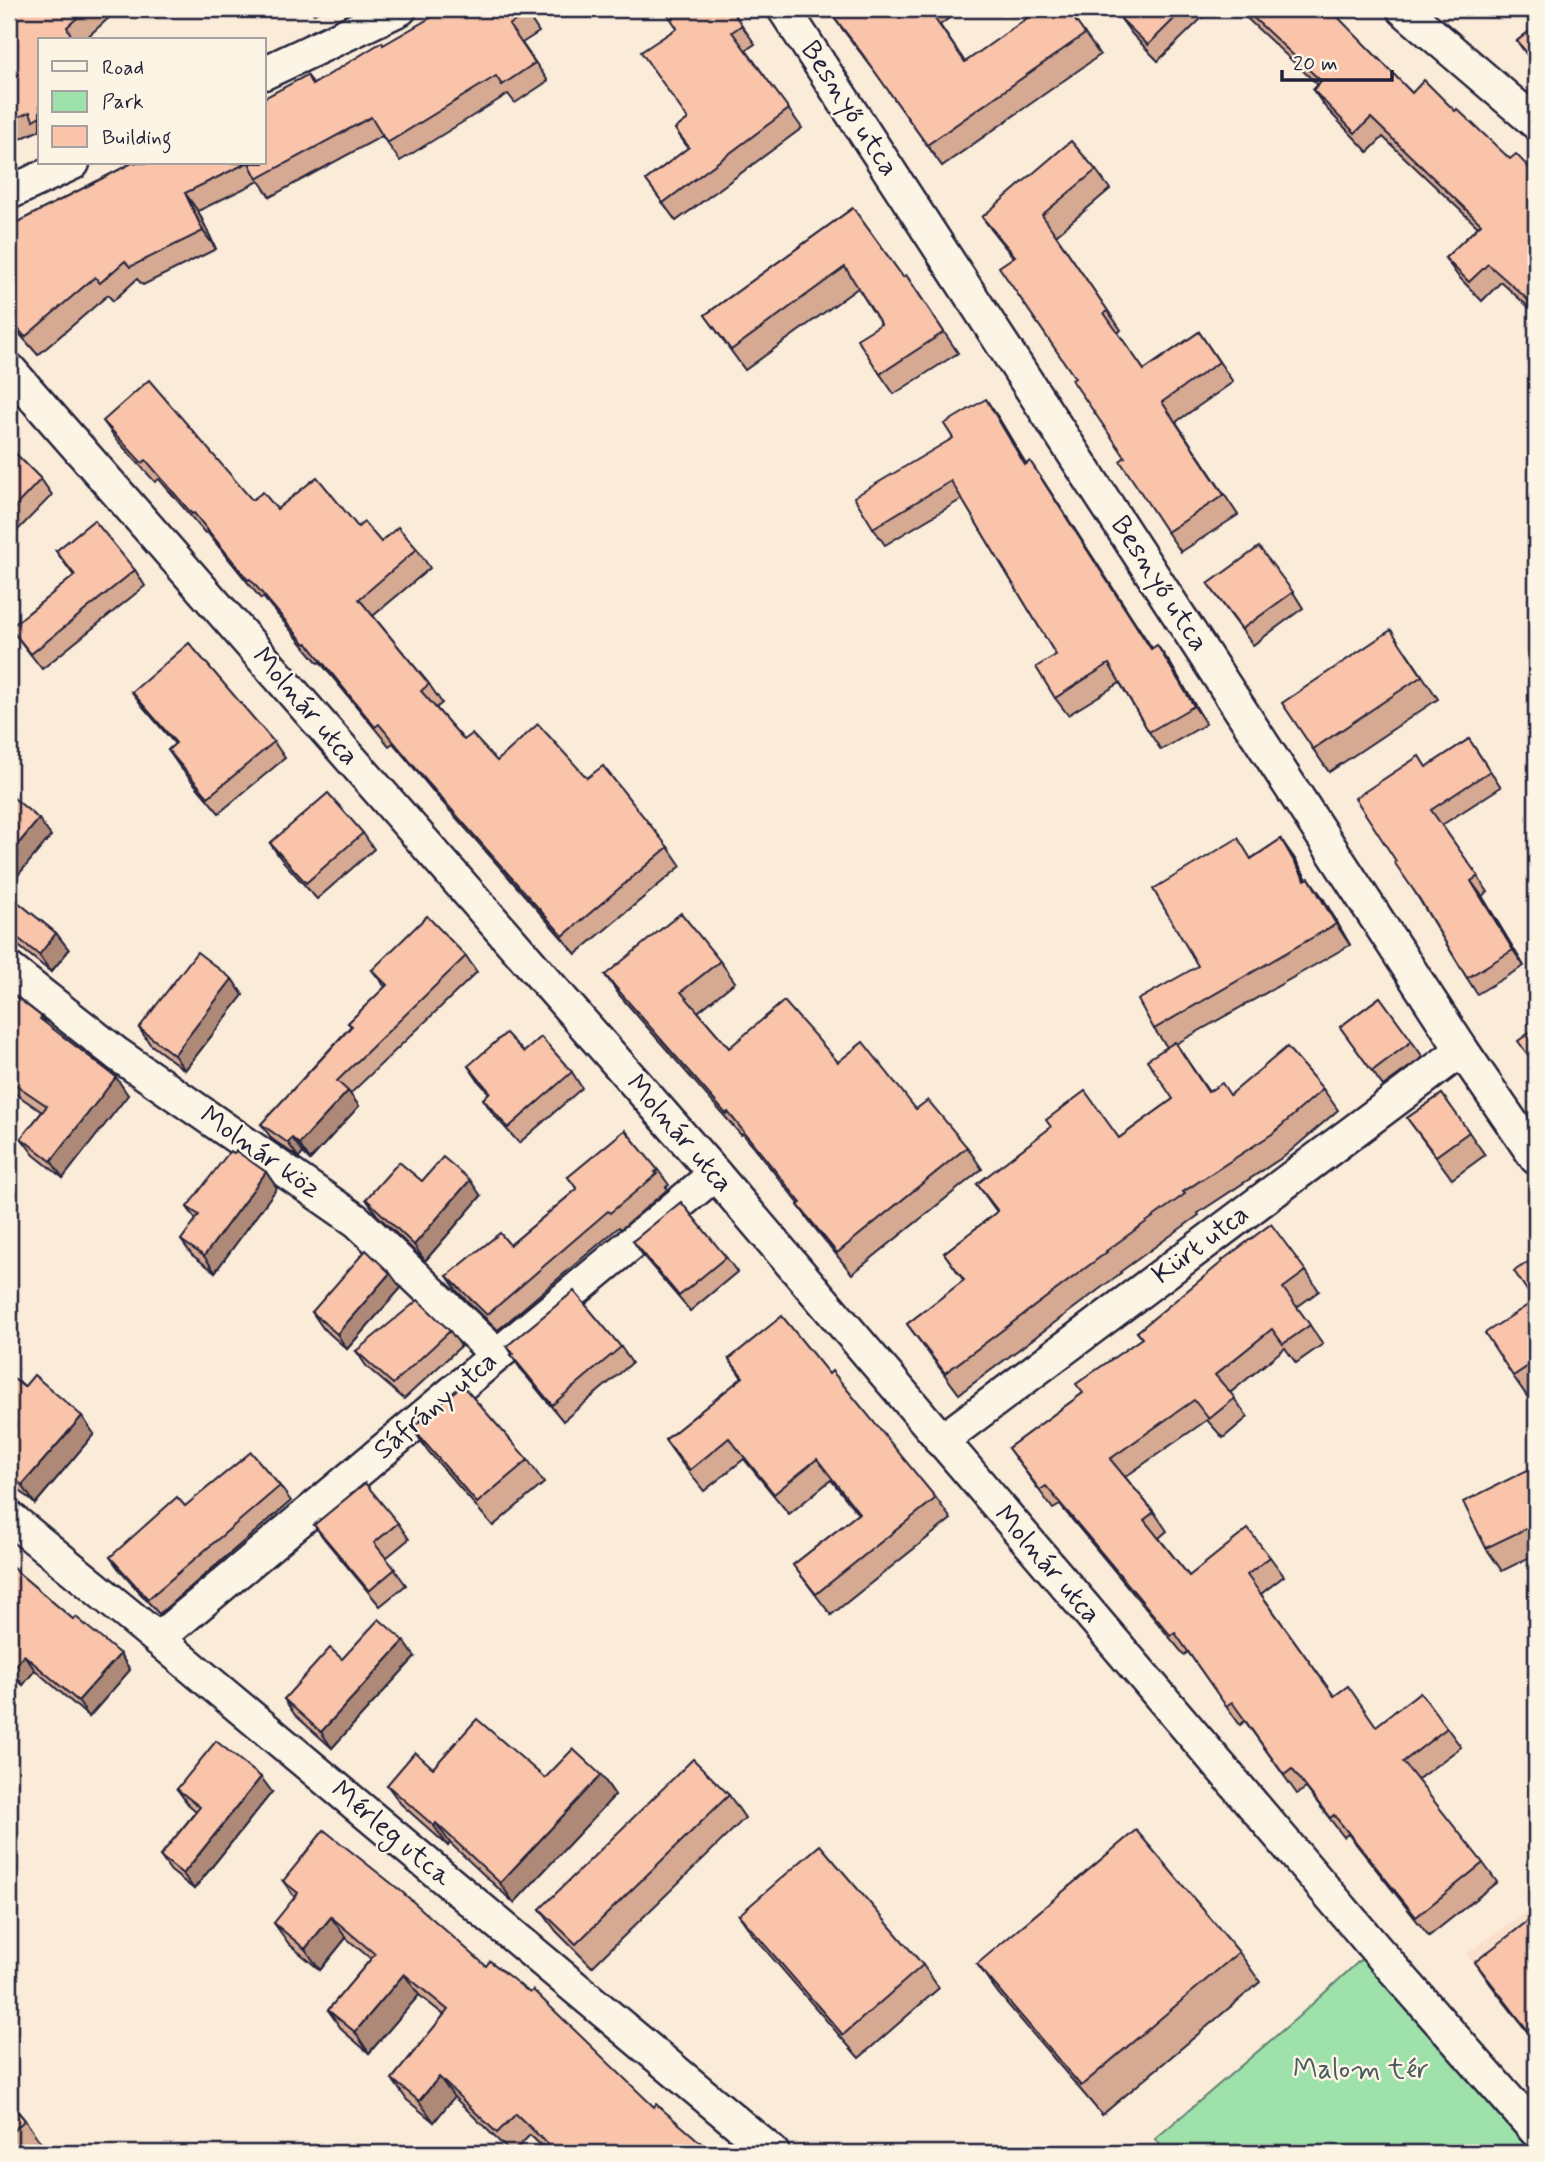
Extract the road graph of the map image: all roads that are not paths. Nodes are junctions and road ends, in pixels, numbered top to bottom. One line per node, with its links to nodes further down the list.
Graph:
1 (400, 9): 4 (street)
2 (784, 9): 10 (street, Besnyő utca)
3 (1404, 9): 5 (street)
4 (266, 72)
5 (1536, 123)
6 (70, 164): 7 (street)
7 (9, 193)
8 (9, 369): 12 (street, Molnár utca)
9 (9, 968): 13 (street, Molnár köz)
10 (1462, 1050): 11 (street, Besnyő utca); 14 (street, Kürt utca)
11 (1536, 1157)
12 (715, 1174): 13 (street, Sáfrány utca); 14 (street, Molnár utca)
13 (497, 1354): 16 (street, Sáfrány utca)
14 (941, 1441): 17 (street, Molnár utca)
15 (9, 1517): 16 (street, Mérleg utca)
16 (158, 1639): 18 (street, Mérleg utca)
17 (1536, 2131)
18 (773, 2153)

